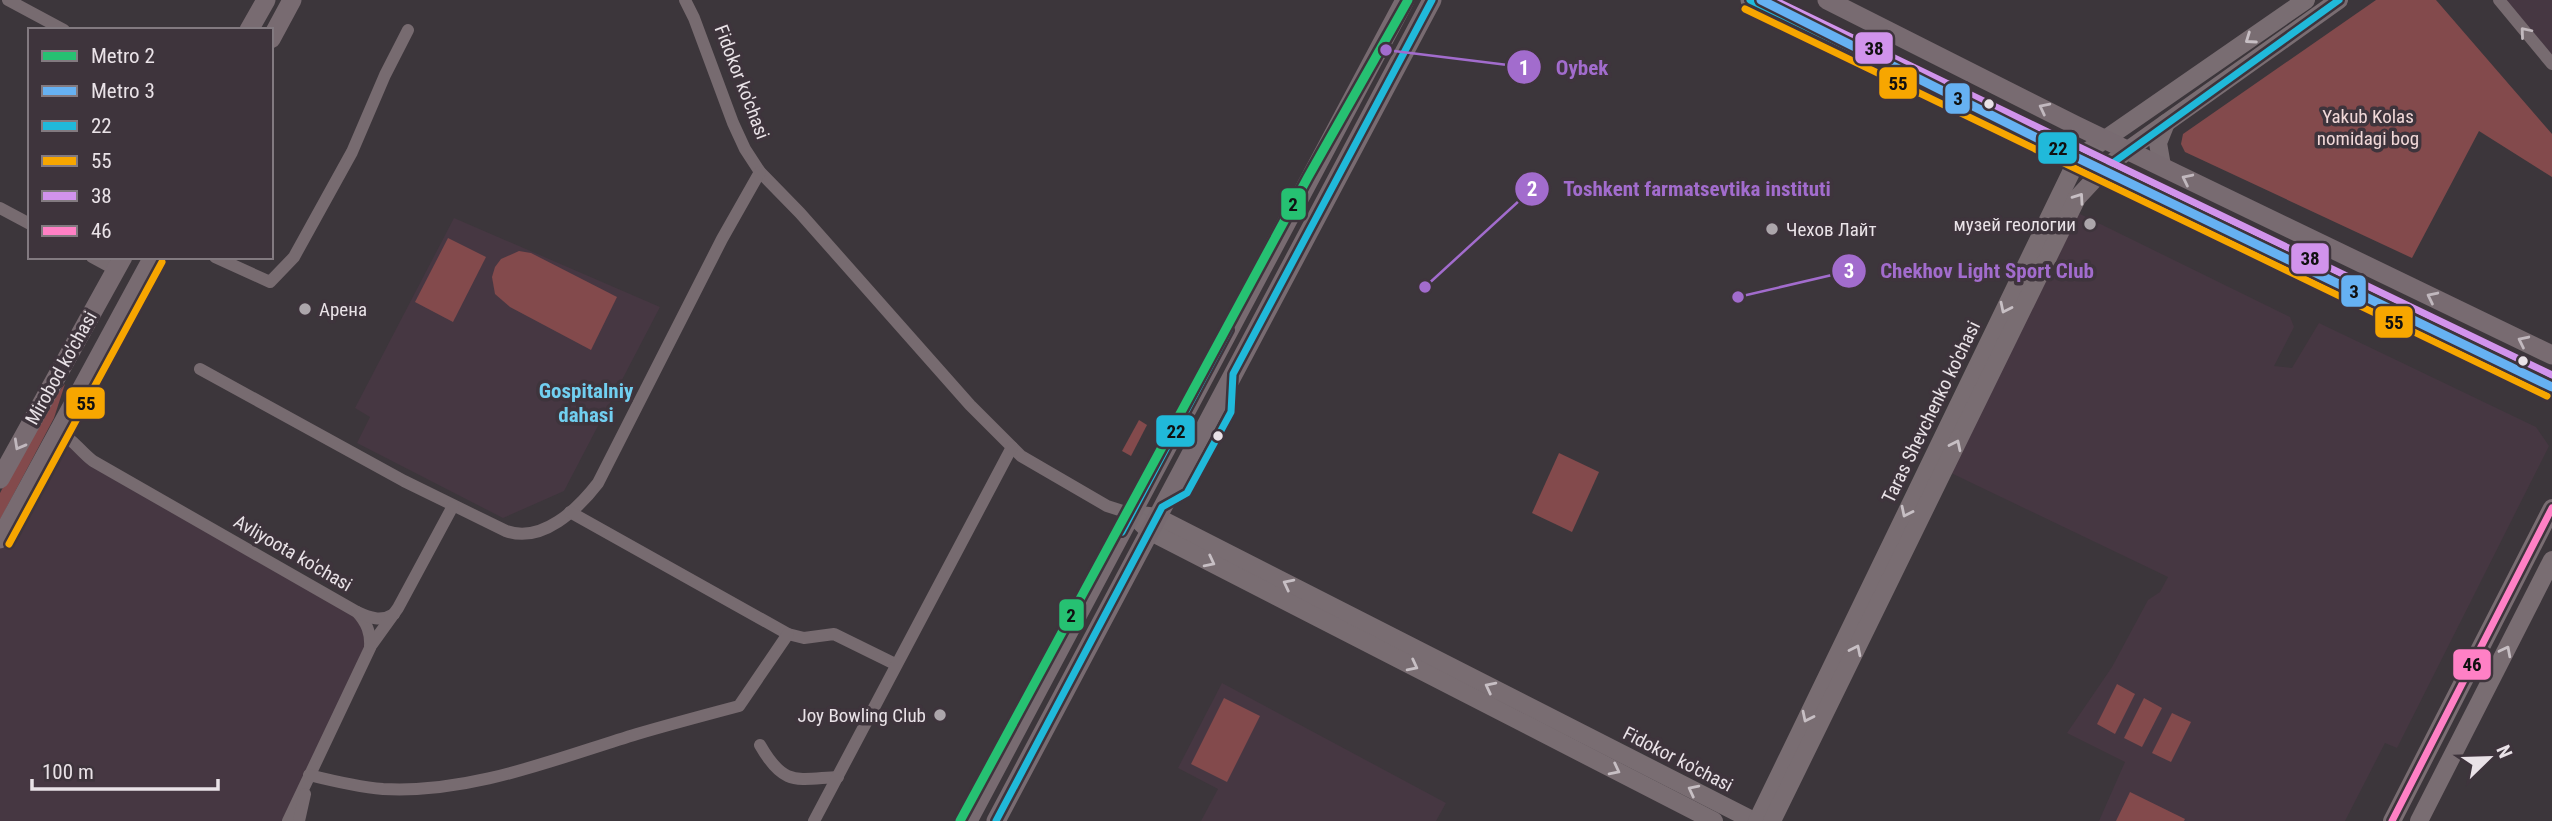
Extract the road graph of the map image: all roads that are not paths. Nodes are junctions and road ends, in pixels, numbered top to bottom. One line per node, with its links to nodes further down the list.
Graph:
1 (8, 0): 12 (street)
2 (265, 0): 13 (main road)
3 (292, 0): 15 (main road)
4 (685, 0): 23 (street, Fidokor ko'chasi)
5 (1405, 0): 41 (main road)
6 (1432, 0): 42 (main road)
7 (1750, 0): 20 (main road)
8 (1827, 0): 18 (main road, one-way to 8)
9 (2306, 0): 18 (main road, Taras Shevchenko ko'chasi, one-way to 18)
10 (2339, 0): 17 (main road, Taras Shevchenko ko'chasi)
11 (2499, 0): 16 (street, one-way to 11)
12 (60, 28)
13 (250, 28)
14 (408, 30): 28 (street)
15 (273, 35)
16 (2552, 64)
17 (2169, 121): 19 (main road, Taras Shevchenko ko'chasi); 21 (main road)
18 (2105, 139): 19 (main road); 20 (main road, Taras Shevchenko ko'chasi)
19 (2128, 150): 21 (main road); 22 (main road, Taras Shevchenko ko'chasi)
20 (2078, 158): 22 (main road); 59 (main road, Taras Shevchenko ko'chasi, one-way to 59)
21 (2162, 166): 32 (main road, one-way to 21)
22 (2103, 170): 34 (main road); 60 (main road, Taras Shevchenko ko'chasi, one-way to 22)
23 (760, 172): 36 (street, Fidokor ko'chasi); 40 (street)
24 (0, 208): 25 (street)
25 (28, 223)
26 (101, 259): 29 (street)
27 (152, 259): 31 (main road, Mirobod ko'chasi)
28 (219, 259)
29 (120, 263): 30 (main road, Mirobod ko'chasi)
30 (96, 305): 31 (main road); 37 (main road, Mirobod ko'chasi, one-way to 37)
31 (120, 319): 35 (main road, Mirobod ko'chasi)
32 (2552, 355)
33 (200, 369): 38 (street)
34 (2552, 387)
35 (58, 431): 43 (main road, Mirobod ko'chasi); 45 (street, Avliyoota ko'chasi)
36 (1012, 447): 41 (street, Fidokor ko'chasi); 49 (street)
37 (0, 479)
38 (453, 506): 40 (street); 46 (street)
39 (2552, 508): 61 (main road)
40 (570, 512): 47 (street)
41 (1132, 514): 42 (main road, Fidokor ko'chasi); 56 (main road)
42 (1153, 524): 57 (main road); 58 (main road, Fidokor ko'chasi, one-way to 58); 59 (main road, Fidokor ko'chasi, one-way to 42)
43 (0, 539)
44 (2552, 560): 62 (main road, one-way to 44)
45 (357, 612): 46 (street); 48 (street, Avliyoota ko'chasi)
46 (394, 614): 48 (street)
47 (789, 635): 49 (street); 51 (street)
48 (370, 648): 51 (street)
49 (895, 664): 52 (street)
50 (760, 745): 52 (street)
51 (310, 775): 53 (street); 54 (street)
52 (838, 777): 55 (street)
53 (288, 821)
54 (299, 821)
55 (814, 821)
56 (968, 821)
57 (996, 821)
58 (1714, 821)
59 (1756, 821)
60 (1772, 821)
61 (2392, 821)
62 (2419, 821)

